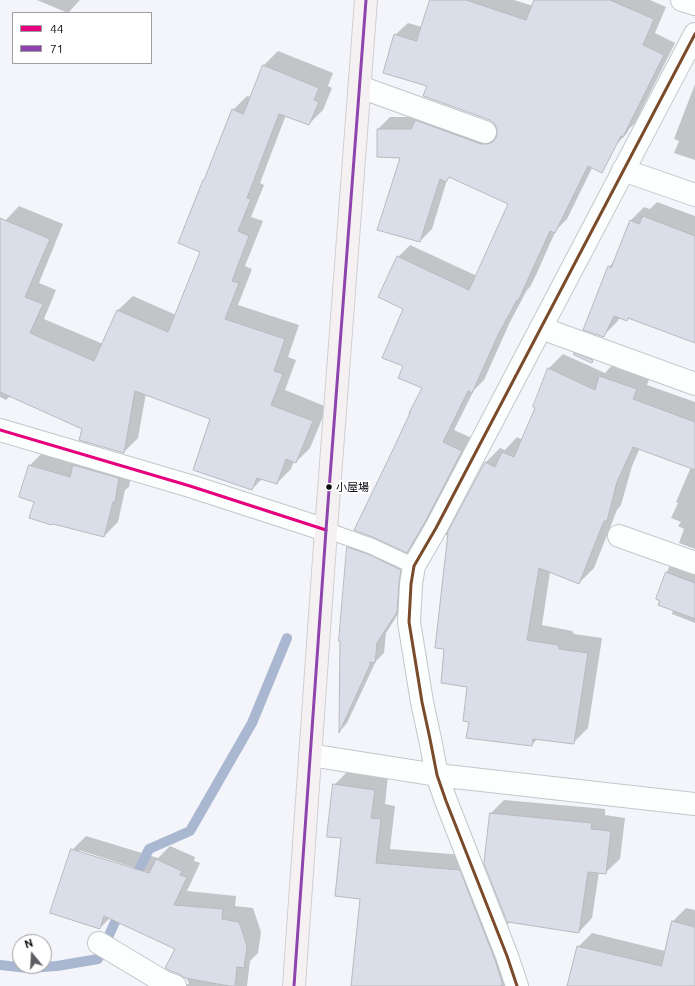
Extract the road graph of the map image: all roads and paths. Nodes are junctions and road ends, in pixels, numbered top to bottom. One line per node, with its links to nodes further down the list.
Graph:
1 (366, 0): 5 (main road)
2 (682, 0): 3 (street)
3 (695, 4)
4 (695, 34): 7 (street)
5 (360, 87): 6 (street); 12 (main road)
6 (485, 132)
7 (623, 170): 8 (street); 9 (street)
8 (695, 195)
9 (541, 328): 10 (street); 15 (street)
10 (695, 384)
11 (0, 430): 12 (street)
12 (326, 530): 15 (lane); 16 (main road)
13 (619, 536): 14 (street)
14 (695, 563)
15 (414, 566): 17 (street)
16 (310, 755): 17 (street); 21 (main road)
17 (437, 775): 18 (street); 22 (street)
18 (695, 804)
19 (99, 943): 20 (street)
20 (175, 986)
21 (294, 986)
22 (517, 986)

